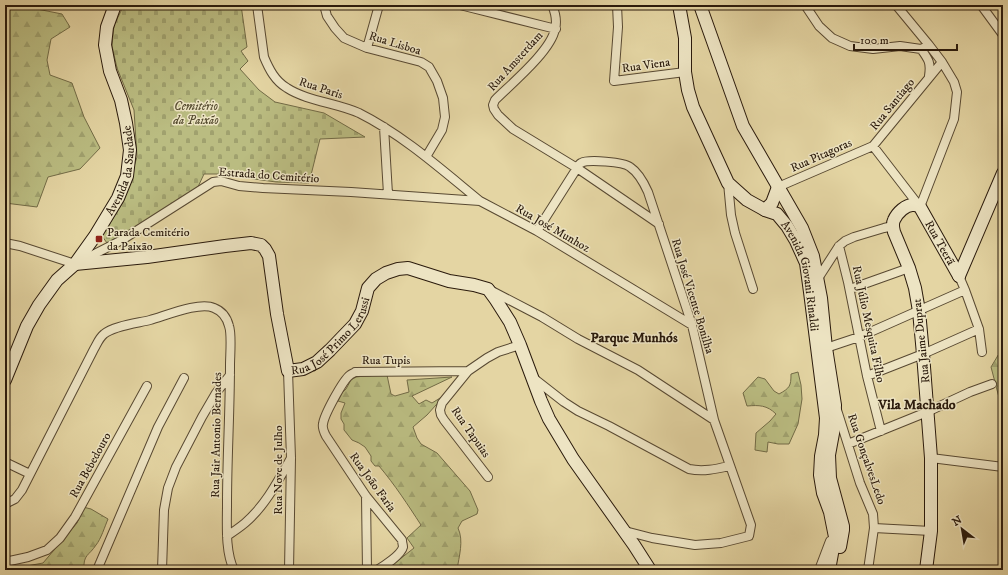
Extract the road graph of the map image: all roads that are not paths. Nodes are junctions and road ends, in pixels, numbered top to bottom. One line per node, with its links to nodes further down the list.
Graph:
1 (115, 5): 37 (street, Avenida da Saudade)
2 (257, 5): 21 (street, Rua Paris)
3 (324, 5): 16 (street, Rua Lisboa)
4 (379, 5): 16 (street)
5 (460, 5): 13 (street)
6 (552, 5): 13 (street, Rua Amsterdam)
7 (617, 5): 19 (street, Rua Viena)
8 (679, 5): 19 (street, Avenida Giovani Rinaldi)
9 (700, 5): 27 (street, Avenida Giovani Rinaldi)
10 (805, 5): 17 (street)
11 (896, 5): 15 (street)
12 (981, 5): 14 (street)
13 (556, 29): 24 (street, Rua Amsterdam)
14 (1003, 35)
15 (929, 45): 17 (street); 18 (street)
16 (367, 48): 23 (street, Rua Lisboa)
17 (921, 49): 20 (street)
18 (942, 62): 20 (street, Rua Santiago); 30 (street)
19 (685, 72): 26 (street, Avenida Giovani Rinaldi)
20 (929, 77): 22 (street, Rua Santiago)
21 (384, 127): 23 (street, Rua Paris); 28 (street)
22 (873, 146): 27 (street, Rua Pitagoras); 30 (street, Rua Teerã)
23 (426, 157): 29 (street, Rua Paris)
24 (577, 168): 32 (street); 32 (street, Rua José Vicente Bonilha); 34 (street)
25 (1003, 173): 39 (street)
26 (728, 183): 31 (street, Avenida Giovani Rinaldi); 42 (street)
27 (778, 187): 31 (street); 40 (street, Avenida Giovani Rinaldi)
28 (388, 194): 29 (street, Rua José Munhoz); 37 (street, Estrada do Cemitério)
29 (480, 201): 34 (street, Rua José Munhoz)
30 (920, 207): 33 (street); 39 (street, Rua Teerã)
31 (765, 210): 62 (street, Avenida Giovani Rinaldi)
32 (659, 224): 46 (street, Rua José Vicente Bonilha)
33 (893, 226): 36 (street); 38 (street, Rua Jaime Duprat)
34 (537, 231): 46 (street, Rua José Munhoz)
35 (5, 243): 37 (street)
36 (839, 246): 40 (street); 43 (street, Rua Júlio Mesquita Filho)
37 (75, 264): 53 (street, Rua José Primo Lerussi); 59 (street, Avenida da Saudade)
38 (909, 268): 43 (street); 45 (street, Rua Jaime Duprat)
39 (959, 276): 44 (street, Rua Teerã)
40 (817, 280): 50 (street, Avenida Giovani Rinaldi)
41 (488, 289): 49 (street); 53 (street, Rua José Primo Lerussi); 64 (street)
42 (753, 289)
43 (850, 289): 48 (street, Rua Júlio Mesquita Filho)
44 (965, 290): 45 (street); 47 (street, Rua Teerã)
45 (919, 311): 48 (street); 52 (street, Rua Jaime Duprat)
46 (692, 325): 64 (street, Rua José Vicente Bonilha)
47 (979, 329): 51 (street, Rua Teerã); 52 (street)
48 (859, 337): 50 (street); 57 (street, Rua Júlio Mesquita Filho)
49 (520, 345): 54 (street, Rua Tapuias); 56 (street)
50 (826, 348): 62 (street, Avenida Giovani Rinaldi)
51 (982, 352)
52 (923, 354): 57 (street); 63 (street, Rua Jaime Duprat)
53 (288, 371): 68 (street, Rua Nove de Julho)
54 (468, 371): 66 (street, Rua Tupis); 74 (street, Rua Tapuias)
55 (230, 374): 73 (street, Rua Jair Antonio Bernades); 81 (street, Rua Jair Antonio Bernades); 84 (street)
56 (531, 376): 71 (street); 79 (street)
57 (867, 376): 65 (street, Rua Júlio Mesquita Filho)
58 (184, 378): 83 (street)
59 (5, 380)
60 (992, 384): 63 (street)
61 (146, 386): 82 (street, Rua Bebedouro)
62 (831, 404): 67 (street, Rua GonçalvesLedo); 77 (street, Avenida Giovani Rinaldi)
63 (927, 412): 65 (street); 69 (street, Rua Jaime Duprat)
64 (714, 420): 71 (street, Rua José Vicente Bonilha)
65 (881, 431): 67 (street)
66 (326, 436): 75 (street, Rua João Faria)
67 (848, 444): 78 (street, Rua GonçalvesLedo)
68 (291, 458): 81 (street); 86 (street, Rua Nove de Julho)
69 (931, 458): 72 (street); 80 (street, Rua Jaime Duprat)
70 (5, 462): 73 (street)
71 (729, 466): 79 (street, Rua José Vicente Bonilha)
72 (1003, 467)
73 (30, 474): 76 (street)
74 (488, 477)
75 (366, 496): 87 (street); 88 (street, Rua João Faria)
76 (5, 504)
77 (838, 527): 90 (street); 91 (street, Avenida Giovani Rinaldi); 92 (street, Avenida Giovani Rinaldi)
78 (874, 528): 80 (street); 93 (street, Rua GonçalvesLedo)
79 (625, 531): 89 (street)
80 (930, 531): 94 (street, Rua Jaime Duprat)
81 (227, 536): 85 (street, Rua Jair Antonio Bernades)
82 (5, 562)
83 (97, 570)
84 (162, 570)
85 (234, 570)
86 (289, 570)
87 (367, 570)
88 (377, 570)
89 (650, 570)
90 (819, 570)
91 (829, 570)
92 (835, 570)
93 (868, 570)
94 (926, 570)

